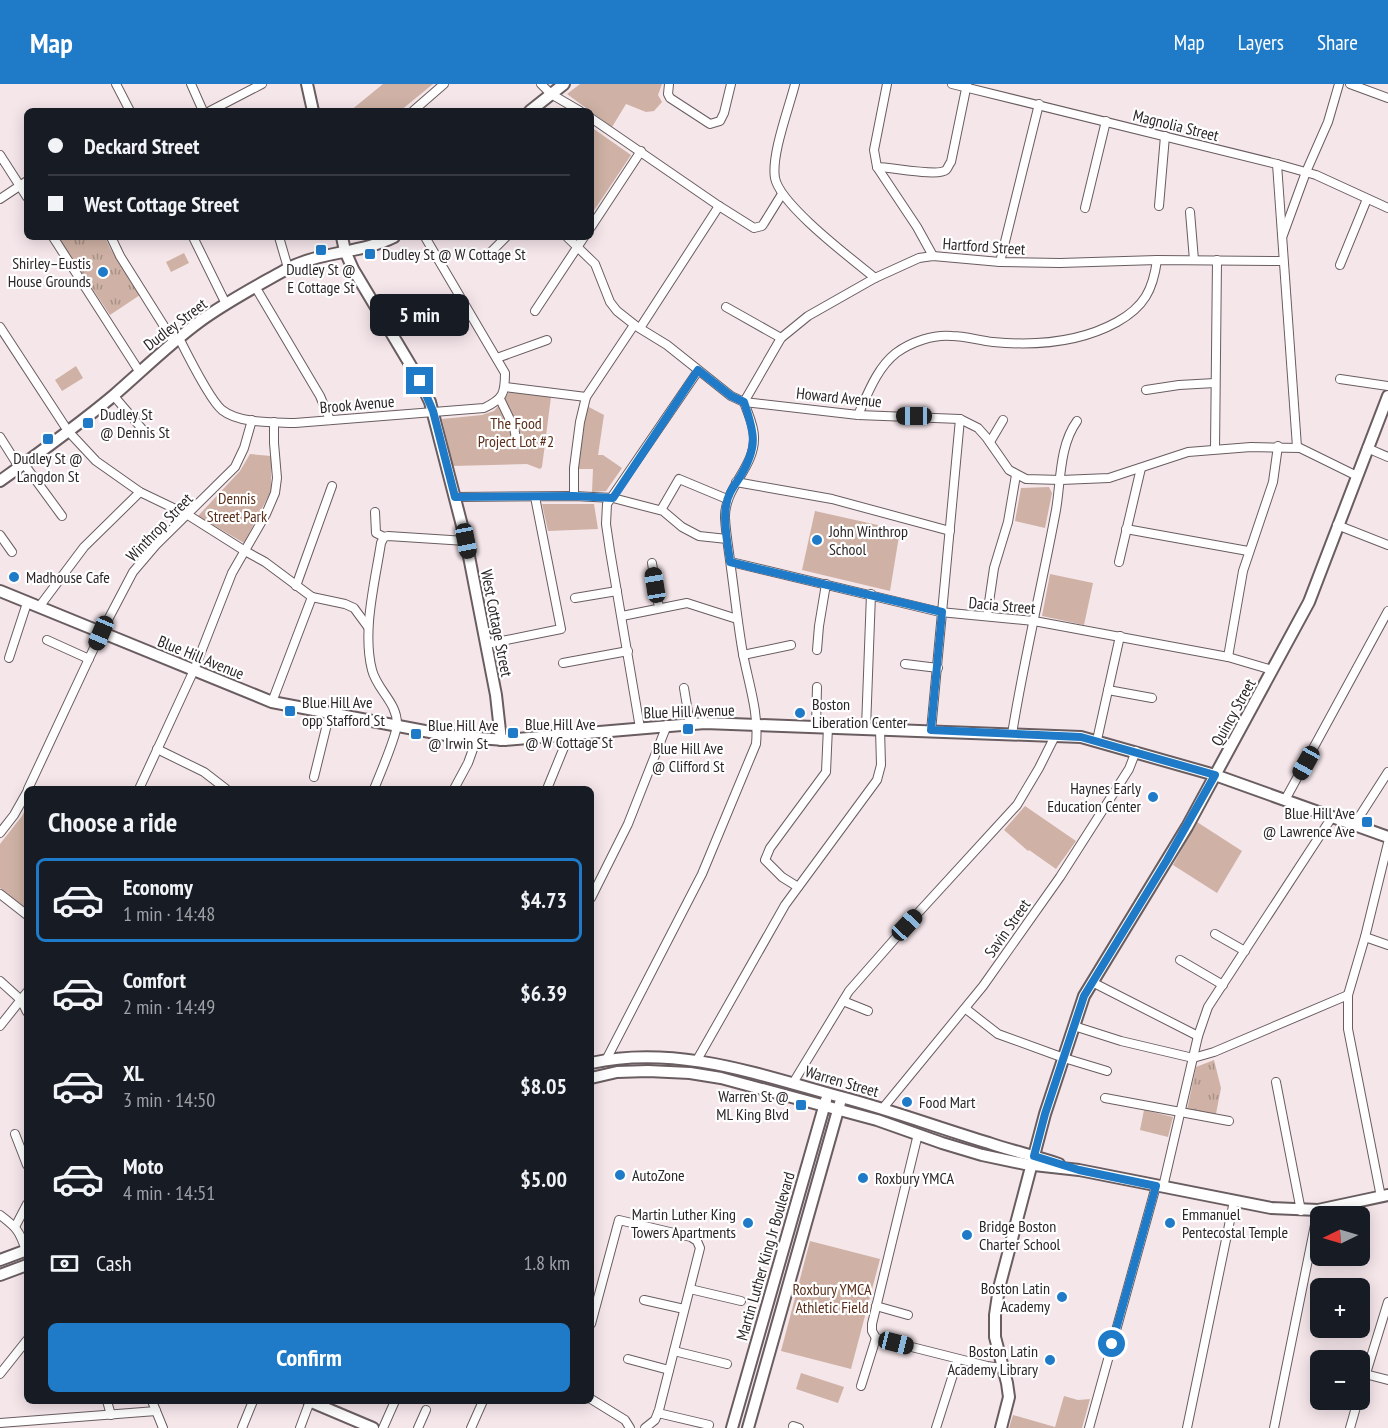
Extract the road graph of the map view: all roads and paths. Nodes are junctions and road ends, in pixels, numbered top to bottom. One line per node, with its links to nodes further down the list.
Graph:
1 (116, 84): 19 (street)
2 (191, 84): 20 (street)
3 (262, 84): 21 (street)
4 (307, 84): 22 (main road)
5 (444, 84): 23 (street)
6 (541, 84): 16 (street)
7 (564, 84): 16 (main road)
8 (669, 84): 9 (street)
9 (731, 84)
10 (795, 84): 35 (street)
11 (887, 84): 32 (street)
12 (952, 84): 15 (street, Magnolia Street)
13 (1339, 84): 33 (street)
14 (1350, 84): 17 (street)
15 (967, 86): 18 (street, Magnolia Street); 32 (street)
16 (551, 94): 24 (main road); 25 (street)
17 (1388, 98)
18 (1039, 104): 27 (street, Magnolia Street); 63 (street)
19 (128, 108)
20 (202, 108)
21 (218, 108)
22 (312, 108)
23 (416, 108)
24 (534, 108)
25 (575, 108)
26 (594, 120): 29 (street)
27 (1106, 121): 28 (street, Magnolia Street); 40 (street)
28 (1165, 136): 31 (street, Magnolia Street); 39 (street)
29 (641, 151): 38 (street); 43 (street)
30 (0, 155): 34 (street)
31 (1277, 164): 33 (street, Magnolia Street); 54 (street)
32 (877, 167): 57 (street)
33 (1306, 172): 37 (street, Magnolia Street); 54 (street)
34 (23, 184): 36 (street)
35 (782, 194): 38 (street); 66 (street)
36 (0, 198)
37 (1367, 199): 41 (street, Magnolia Street); 64 (street)
38 (719, 206): 72 (street)
39 (1159, 206)
40 (1085, 208)
41 (1388, 208)
42 (1190, 212): 60 (street)
43 (594, 222)
44 (55, 240): 78 (street)
45 (112, 240): 74 (street, Brook Avenue)
46 (194, 240): 68 (street)
47 (280, 240): 65 (street)
48 (343, 240): 56 (main road, West Cottage Street)
49 (387, 240): 56 (main road, Dudley Street)
50 (427, 240): 76 (street)
51 (503, 240): 58 (street)
52 (571, 240): 55 (street, Howard Avenue)
53 (582, 240): 55 (street)
54 (1282, 240): 62 (street)
55 (578, 246): 70 (street); 72 (street, Howard Avenue)
56 (345, 251): 65 (main road, Dudley Street); 89 (main road, West Cottage Street)
57 (933, 256): 63 (street, Hartford Street); 66 (street, Hartford Street)
58 (486, 257)
59 (1157, 260): 60 (street, Hartford Street); 63 (street, Hartford Street); 90 (street)
60 (1194, 260): 61 (street, Hartford Street)
61 (1217, 260): 62 (street, Hartford Street); 80 (street)
62 (1282, 261): 103 (street)
63 (1000, 262)
64 (1340, 265)
65 (288, 268): 67 (main road, Dudley Street)
66 (875, 278): 73 (street, Hartford Street)
67 (256, 288): 68 (main road, Dudley Street); 93 (street)
68 (226, 304): 74 (main road, Dudley Street)
69 (726, 307): 73 (street)
70 (535, 311)
71 (0, 327): 98 (street)
72 (637, 327): 77 (street, Howard Avenue); 86 (street)
73 (781, 338): 88 (street, Hartford Street)
74 (176, 340): 78 (main road, Dudley Street); 92 (street, Brook Avenue)
75 (547, 340): 76 (street)
76 (497, 358): 82 (street)
77 (698, 370): 88 (street, Howard Avenue); 119 (street)
78 (139, 371): 84 (main road, Dudley Street)
79 (1340, 379): 81 (street)
80 (1215, 383): 83 (street); 105 (street)
81 (1388, 386)
82 (505, 387): 86 (street); 87 (street)
83 (1146, 390)
84 (113, 396): 97 (street); 98 (main road, Dudley Street)
85 (1388, 396): 104 (main road, Quincy Street)
86 (586, 397): 116 (street)
87 (500, 399): 89 (street, Brook Avenue); 101 (street)
88 (744, 402): 90 (street, Howard Avenue); 113 (street)
89 (433, 411): 93 (street, Brook Avenue); 117 (main road, West Cottage Street)
90 (858, 414): 91 (street, Howard Avenue)
91 (960, 418): 100 (street); 127 (street)
92 (252, 420): 95 (street, Brook Avenue); 123 (street, Winthrop Street)
93 (330, 420): 95 (street, Brook Avenue)
94 (1003, 420): 100 (street)
95 (274, 422): 133 (street)
96 (1077, 422): 111 (street)
97 (143, 430)
98 (68, 431): 107 (main road, Dudley Street); 115 (street)
99 (0, 437): 107 (street)
100 (990, 442): 109 (street)
101 (517, 443)
102 (1278, 446): 103 (street); 105 (street); 134 (street)
103 (1297, 447): 110 (street)
104 (1367, 447): 106 (street); 110 (main road, Quincy Street)
105 (1215, 449): 108 (street)
106 (1388, 457)
107 (22, 466): 112 (main road, Dudley Street); 124 (street)
108 (1141, 468): 111 (street); 126 (street)
109 (1016, 475): 111 (street); 152 (street)
110 (1357, 476): 125 (main road, Quincy Street)
111 (1060, 480): 154 (street)
112 (0, 481)
113 (736, 482): 120 (street); 127 (street)
114 (332, 486): 140 (street)
115 (140, 492): 123 (street); 147 (street)
116 (574, 496): 118 (street); 119 (street)
117 (455, 497): 118 (street); 131 (main road, West Cottage Street)
118 (535, 497): 159 (street)
119 (613, 498): 121 (street); 142 (street)
120 (728, 500): 121 (street); 130 (street)
121 (661, 510): 130 (street)
122 (375, 512): 129 (street)
123 (188, 515): 133 (street); 156 (street, Winthrop Street)
124 (62, 516)
125 (1337, 525): 132 (street); 171 (main road, Quincy Street)
126 (1126, 529): 134 (street); 138 (street)
127 (950, 531): 150 (street)
128 (0, 536): 135 (street)
129 (384, 537): 131 (street); 155 (street)
130 (727, 538): 137 (street)
131 (466, 541): 159 (main road, West Cottage Street)
132 (1388, 545)
133 (245, 551): 140 (street); 170 (street)
134 (1248, 551): 164 (street)
135 (12, 552)
136 (652, 562): 148 (street)
137 (730, 562): 139 (street, Dacia Street); 153 (street)
138 (1119, 562)
139 (826, 584): 143 (street, Dacia Street); 161 (street)
140 (296, 586): 144 (street)
141 (0, 591): 146 (main road, Blue Hill Avenue)
142 (617, 591): 145 (street); 151 (street)
143 (871, 594): 150 (street, Dacia Street); 185 (street)
144 (312, 597): 155 (street); 176 (street)
145 (575, 598)
146 (27, 603): 147 (main road, Blue Hill Avenue); 165 (street)
147 (39, 607): 156 (main road, Blue Hill Avenue)
148 (659, 608): 151 (street); 153 (street)
149 (1388, 611): 206 (street)
150 (942, 612): 152 (street, Dacia Street); 169 (street)
151 (622, 616): 162 (street)
152 (987, 616): 154 (street, Dacia Street)
153 (737, 619): 163 (street)
154 (1034, 621): 157 (street, Dacia Street); 188 (street)
155 (368, 627): 180 (street)
156 (101, 633): 166 (street, Winthrop Street); 170 (main road, Blue Hill Avenue)
157 (1120, 636): 164 (street, Dacia Street); 174 (street)
158 (47, 640): 166 (street)
159 (487, 644): 192 (main road, West Cottage Street)
160 (791, 645): 163 (street)
161 (817, 650)
162 (627, 651): 167 (street); 184 (street)
163 (743, 655): 179 (street)
164 (1228, 657): 171 (street, Dacia Street)
165 (9, 658)
166 (89, 660): 199 (street, Winthrop Street)
167 (563, 663)
168 (905, 664): 169 (street)
169 (938, 668): 187 (street)
170 (194, 670): 176 (main road, Blue Hill Avenue); 194 (street)
171 (1272, 670): 197 (main road, Quincy Street)
172 (817, 687): 182 (street)
173 (684, 688): 178 (street)
174 (1108, 690): 175 (street); 193 (street)
175 (1152, 698)
176 (272, 702): 177 (main road, Blue Hill Avenue)
177 (330, 712): 180 (main road, Blue Hill Avenue); 198 (street)
178 (690, 724): 179 (main road, Blue Hill Avenue); 181 (main road, Blue Hill Avenue)
179 (758, 724): 182 (main road, Blue Hill Avenue); 236 (street)
180 (398, 725): 191 (main road, Blue Hill Avenue); 202 (street)
181 (667, 725): 184 (main road, Blue Hill Avenue); 213 (street)
182 (816, 726): 183 (main road, Blue Hill Avenue)
183 (828, 727): 185 (main road, Blue Hill Avenue); 212 (street)
184 (640, 728): 189 (main road, Blue Hill Avenue)
185 (866, 728): 186 (main road, Blue Hill Avenue)
186 (880, 729): 187 (main road, Blue Hill Avenue); 212 (street)
187 (931, 730): 188 (main road, Blue Hill Avenue)
188 (1012, 734): 190 (main road, Blue Hill Avenue)
189 (569, 735): 192 (main road, Blue Hill Avenue); 204 (street)
190 (1055, 736): 193 (main road, Blue Hill Avenue); 227 (street)
191 (477, 738): 192 (main road, Blue Hill Avenue); 203 (street)
192 (501, 740)
193 (1097, 740): 195 (main road, Blue Hill Avenue)
194 (157, 749): 200 (street); 201 (street)
195 (1136, 752): 197 (main road, Blue Hill Avenue); 229 (street, Savin Street)
196 (1388, 772): 208 (street)
197 (1215, 775): 206 (main road, Blue Hill Avenue); 222 (main road, Quincy Street)
198 (314, 777)
199 (30, 786)
200 (140, 786)
201 (222, 786)
202 (375, 786)
203 (456, 786)
204 (548, 786)
205 (24, 797): 209 (street, Winthrop Street)
206 (1285, 800): 207 (main road, Blue Hill Avenue)
207 (1332, 817): 208 (main road, Blue Hill Avenue); 219 (street)
208 (1354, 825): 210 (main road, Blue Hill Avenue)
209 (0, 832)
210 (1388, 837)
211 (1388, 843): 217 (street)
212 (798, 887): 237 (street)
213 (594, 892)
214 (0, 894): 215 (street)
215 (24, 913)
216 (1215, 934): 219 (street)
217 (1365, 938): 218 (street); 224 (street)
218 (1388, 945)
219 (1245, 951): 223 (street)
220 (1180, 960): 223 (street)
221 (0, 981): 226 (street)
222 (1092, 982): 232 (main road, Quincy Street); 233 (street)
223 (1223, 984): 233 (street)
224 (1348, 995): 235 (street); 256 (street)
225 (24, 996): 226 (street)
226 (21, 1000): 228 (street); 231 (street)
227 (843, 1001): 230 (street); 242 (street)
228 (24, 1006)
229 (966, 1009): 234 (street); 247 (street, Savin Street)
230 (868, 1011)
231 (0, 1026)
232 (1074, 1026): 234 (main road, Quincy Street); 235 (street)
233 (1197, 1036): 235 (street)
234 (1064, 1058): 239 (street); 254 (main road, Quincy Street)
235 (1193, 1058): 249 (street)
236 (606, 1060): 237 (main road, Warren Street); 238 (main road, Warren Street)
237 (696, 1060): 242 (main road, Warren Street)
238 (594, 1062)
239 (1107, 1071)
240 (594, 1077): 246 (main road, Warren Street)
241 (1276, 1082): 261 (street)
242 (793, 1083): 243 (main road, Warren Street)
243 (828, 1093): 244 (main road, Warren Street); 246 (main road, Martin Luther King Jr Boulevard)
244 (842, 1097): 247 (main road, Warren Street); 248 (main road, Martin Luther King Jr Boulevard)
245 (1106, 1098): 249 (street)
246 (824, 1105): 248 (main road, Warren Street); 315 (main road, Martin Luther King Jr Boulevard)
247 (882, 1108): 254 (main road, Warren Street)
248 (838, 1109): 252 (main road, Warren Street); 316 (main road, Martin Luther King Jr Boulevard)
249 (1180, 1111): 250 (street); 255 (street)
250 (1229, 1121)
251 (15, 1134): 253 (street)
252 (918, 1134): 254 (main road, Warren Street); 274 (street)
253 (24, 1157)
254 (1033, 1160): 255 (main road, Warren Street); 285 (main road, Quincy Street)
255 (1160, 1186): 257 (main road, Warren Street); 319 (street)
256 (1385, 1196): 258 (main road, Warren Street)
257 (1234, 1201): 261 (main road, Warren Street); 320 (street)
258 (1337, 1206)
259 (24, 1210): 263 (street)
260 (1310, 1210): 261 (main road, Warren Street)
261 (1301, 1211)
262 (0, 1215): 263 (street)
263 (15, 1227): 264 (street)
264 (24, 1244)
265 (1310, 1250): 321 (street)
266 (24, 1251): 267 (main road)
267 (0, 1260)
268 (24, 1266): 269 (main road)
269 (0, 1275)
270 (690, 1289): 272 (street); 275 (street); 276 (street)
271 (644, 1300): 275 (street)
272 (741, 1301)
273 (1388, 1302): 281 (street)
274 (876, 1306): 277 (street); 278 (street)
275 (684, 1309): 280 (street)
276 (594, 1313)
277 (908, 1315)
278 (876, 1338): 283 (street); 290 (street)
279 (24, 1344): 287 (street)
280 (674, 1351): 284 (street); 286 (street)
281 (1370, 1358)
282 (628, 1359): 286 (street)
283 (958, 1359): 285 (street); 317 (street)
284 (727, 1364)
285 (1002, 1368): 318 (main road, Quincy Street)
286 (669, 1370): 302 (street)
287 (0, 1374)
288 (1370, 1375): 289 (street)
289 (1388, 1380)
290 (861, 1386)
291 (594, 1401): 313 (street)
292 (108, 1404): 303 (street)
293 (154, 1404): 301 (street)
294 (252, 1404): 307 (street)
295 (308, 1404): 308 (street)
296 (316, 1404): 309 (main road)
297 (394, 1404): 310 (street)
298 (482, 1404): 312 (street)
299 (426, 1410): 311 (street)
300 (1355, 1410): 322 (street)
301 (156, 1411): 303 (street); 306 (street)
302 (658, 1413): 305 (street); 314 (street)
303 (111, 1415): 304 (street)
304 (0, 1424)
305 (710, 1425)
306 (163, 1428)
307 (242, 1428)
308 (300, 1428)
309 (373, 1428)
310 (383, 1428)
311 (418, 1428)
312 (471, 1428)
313 (630, 1428)
314 (645, 1428)
315 (732, 1428)
316 (748, 1428)
317 (936, 1428)
318 (1000, 1428)
319 (1089, 1428)
320 (1187, 1428)
321 (1274, 1428)
322 (1350, 1428)

